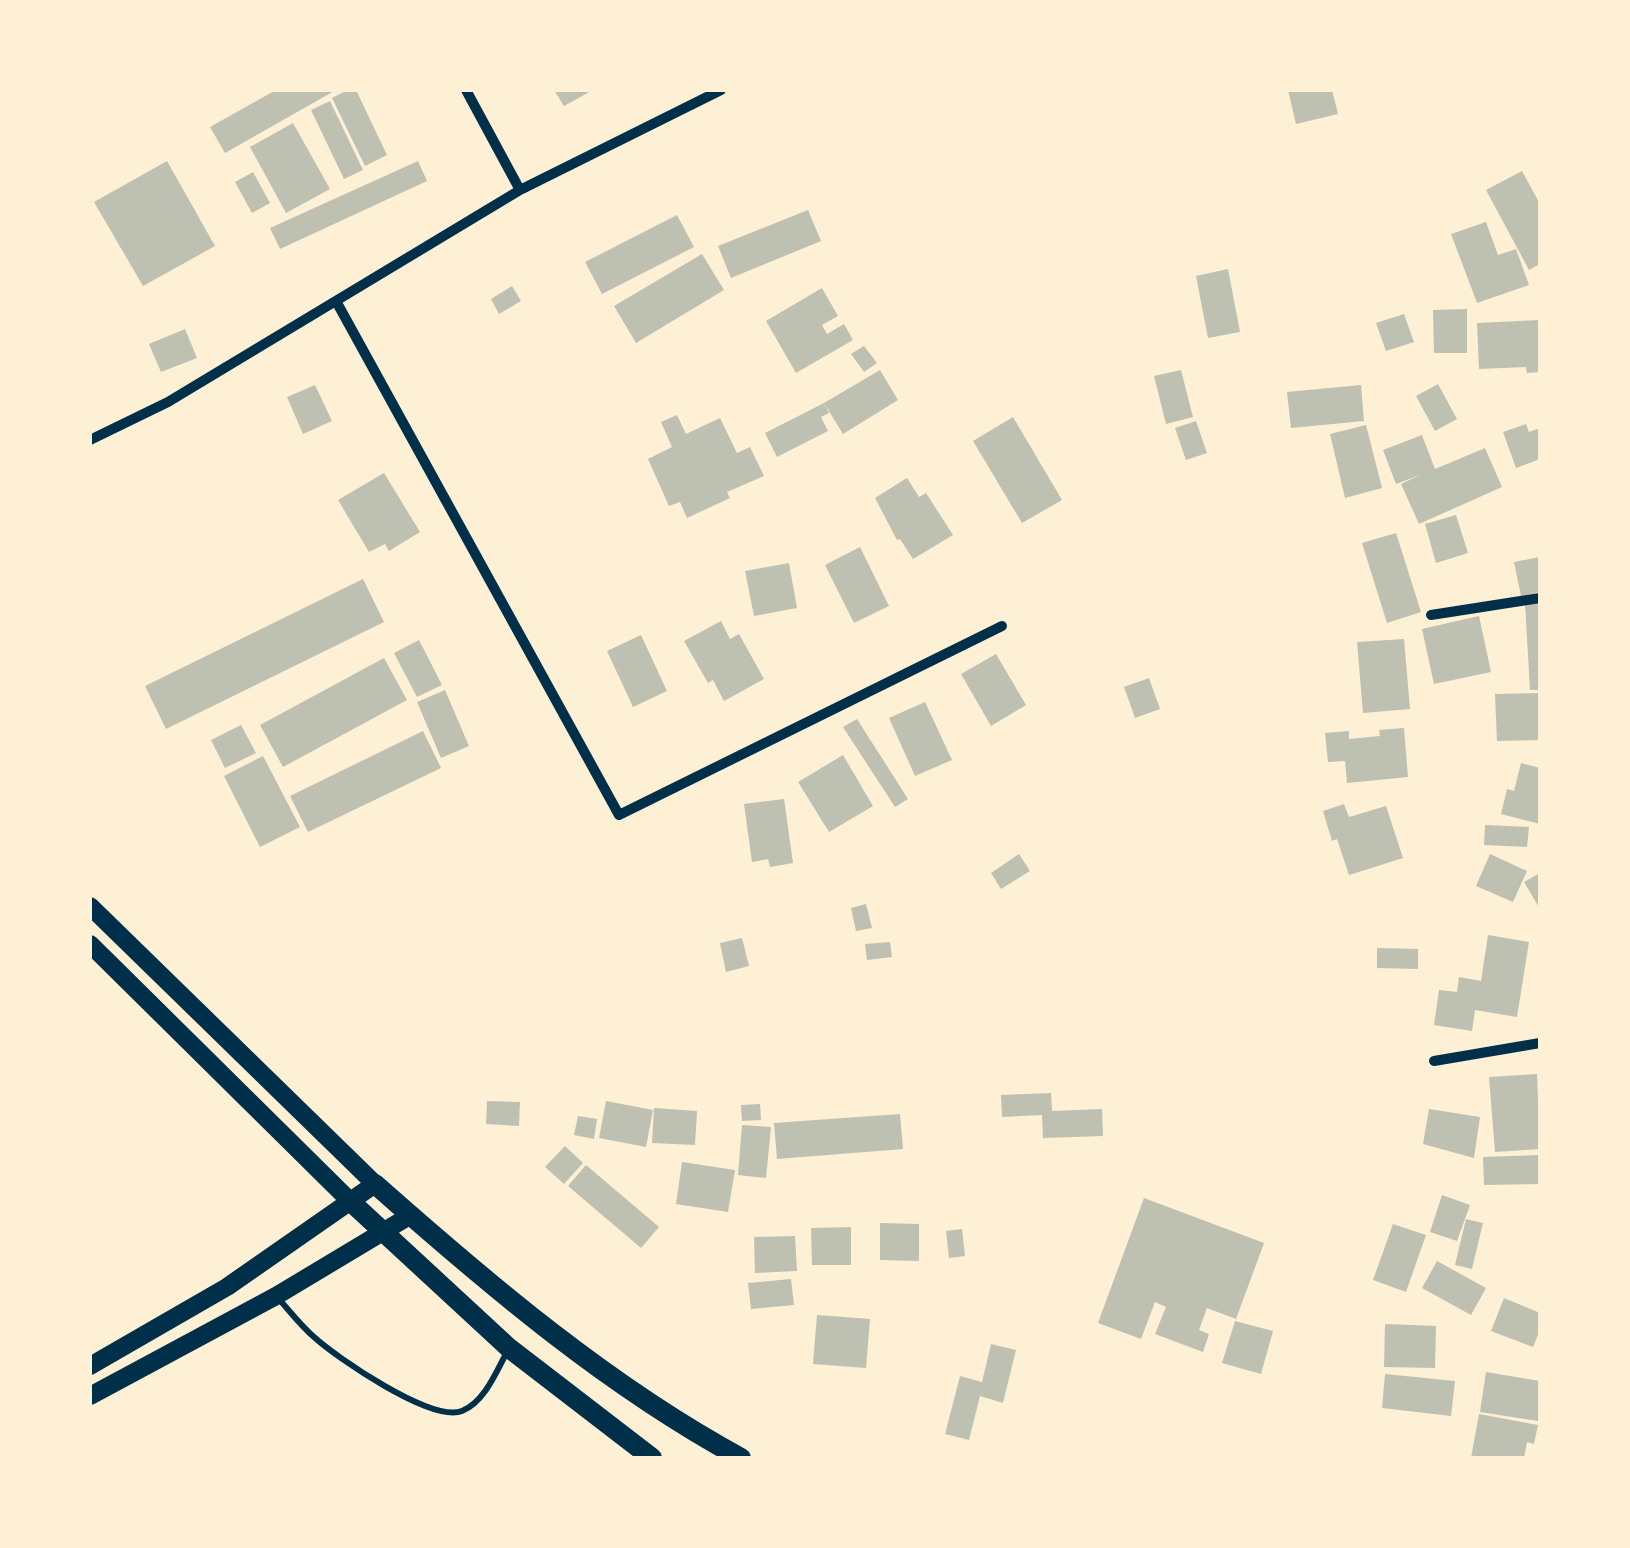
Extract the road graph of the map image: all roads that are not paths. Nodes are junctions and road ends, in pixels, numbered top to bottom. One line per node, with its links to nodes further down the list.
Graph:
1 (466, 90): 3 (street)
2 (721, 90): 3 (street)
3 (520, 190): 4 (street)
4 (336, 301): 5 (street); 8 (street)
5 (90, 440)
6 (1540, 598): 7 (street)
7 (1431, 615)
8 (1002, 626)
9 (90, 906): 13 (main road)
10 (90, 944): 14 (main road)
11 (1540, 1043): 12 (street)
12 (1434, 1061)
13 (376, 1184): 14 (main road); 15 (highway)
14 (350, 1201): 16 (highway); 19 (main road)
15 (411, 1215): 16 (main road); 22 (highway)
16 (381, 1233): 17 (main road); 18 (highway)
17 (276, 1296): 18 (lane); 20 (main road)
18 (509, 1348): 21 (highway)
19 (90, 1366)
20 (90, 1396)
21 (652, 1458)
22 (740, 1458)

